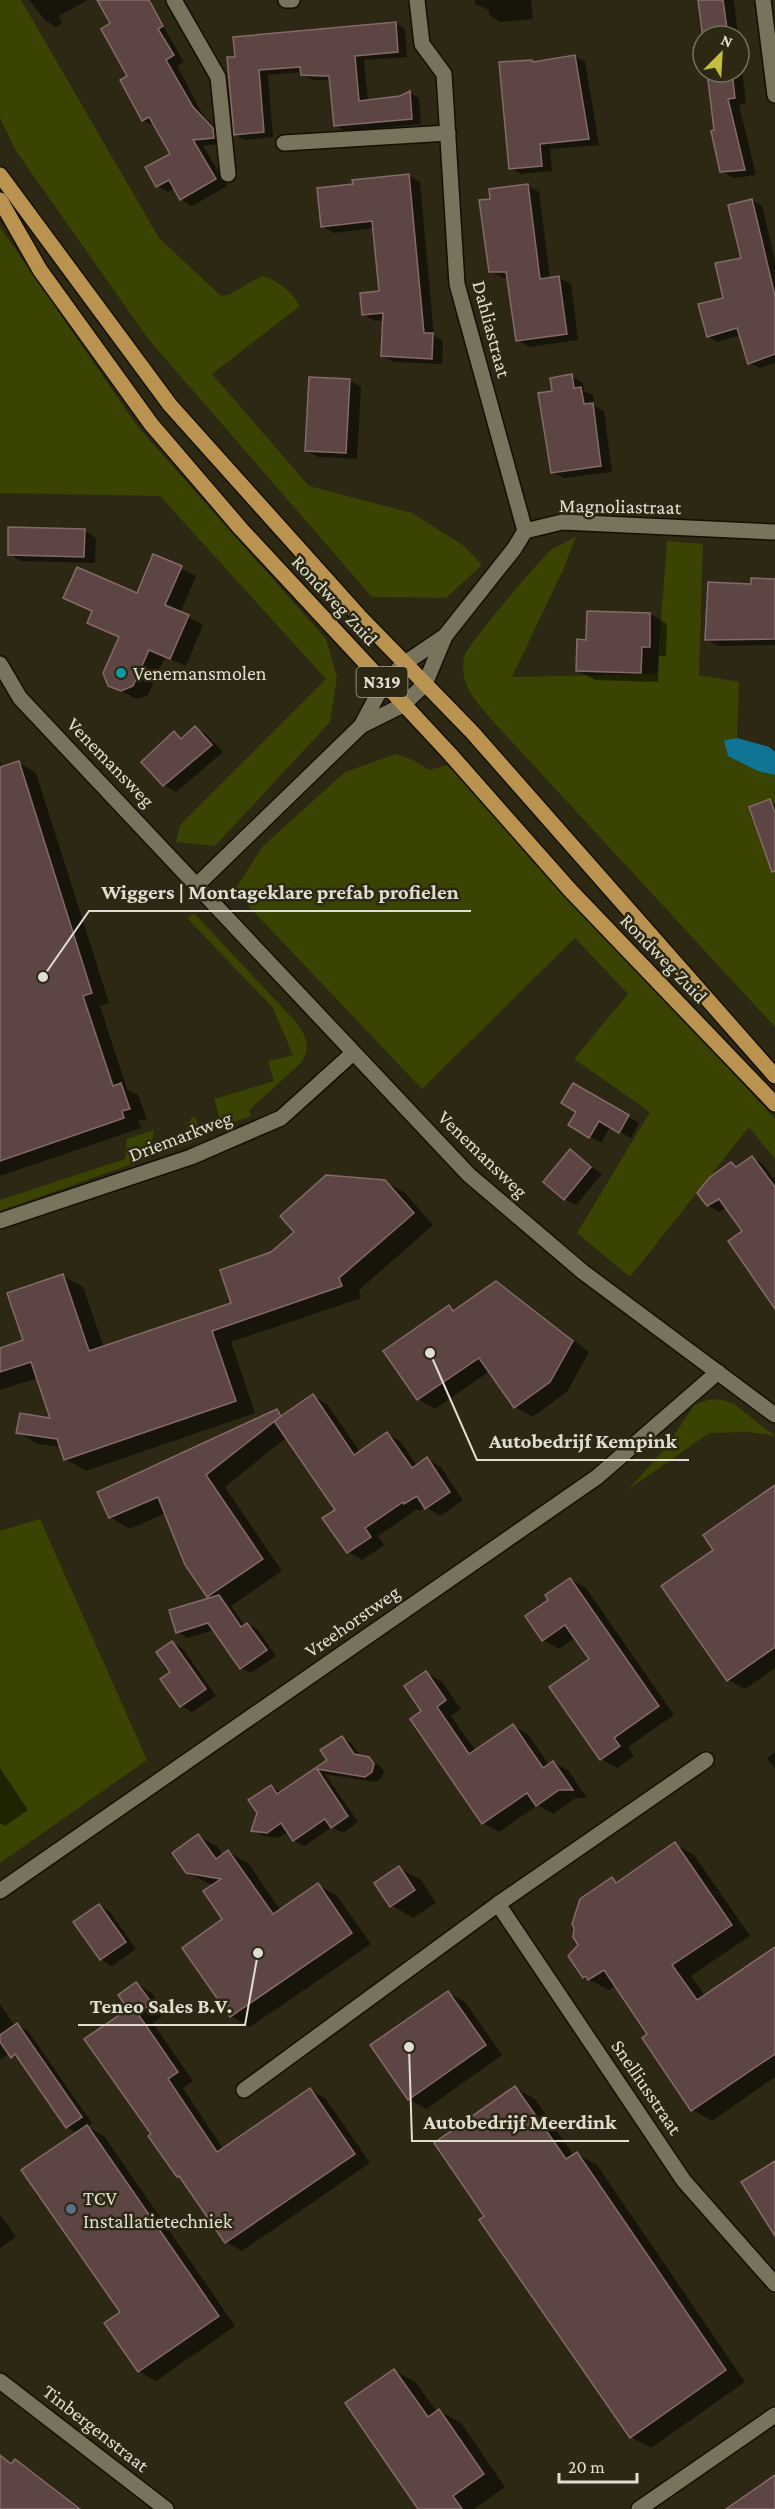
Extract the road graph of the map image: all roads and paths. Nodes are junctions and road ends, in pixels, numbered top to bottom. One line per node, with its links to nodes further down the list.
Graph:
1 (174, 0): 9 (street)
2 (286, 0): 3 (street)
3 (292, 0)
4 (417, 0): 7 (street, Dahliastraat)
5 (768, 7): 6 (street)
6 (775, 95)
7 (448, 133): 8 (street); 12 (street, Dahliastraat)
8 (284, 143)
9 (228, 174)
10 (0, 175): 15 (main road, Rondweg Zuid / N319)
11 (0, 200): 17 (main road, Rondweg Zuid / N319)
12 (525, 531): 13 (street, Magnoliastraat); 14 (street)
13 (775, 532)
14 (445, 636): 15 (street); 18 (street)
15 (405, 663): 17 (street); 18 (main road, Rondweg Zuid / N319)
16 (0, 664): 21 (street, Venemansweg)
17 (384, 683): 19 (main road, Rondweg Zuid / N319); 20 (street)
18 (425, 684): 19 (street); 23 (main road, Rondweg Zuid / N319)
19 (403, 705): 20 (street); 24 (main road, Rondweg Zuid / N319)
20 (361, 726): 21 (street)
21 (198, 884): 22 (street, Venemansweg)
22 (353, 1053): 25 (street, Driemarkweg); 26 (street, Venemansweg)
23 (775, 1076)
24 (775, 1104)
25 (0, 1221)
26 (718, 1372): 27 (street, Venemansweg); 29 (street, Vreehorstweg)
27 (775, 1415)
28 (706, 1760): 30 (street)
29 (0, 1891)
30 (498, 1904): 31 (street); 32 (street, Snelliusstraat)
31 (244, 2090)
32 (775, 2284)
33 (0, 2381): 35 (street, Tinbergenstraat)
34 (775, 2415): 36 (street)
35 (166, 2509)
36 (639, 2509)

